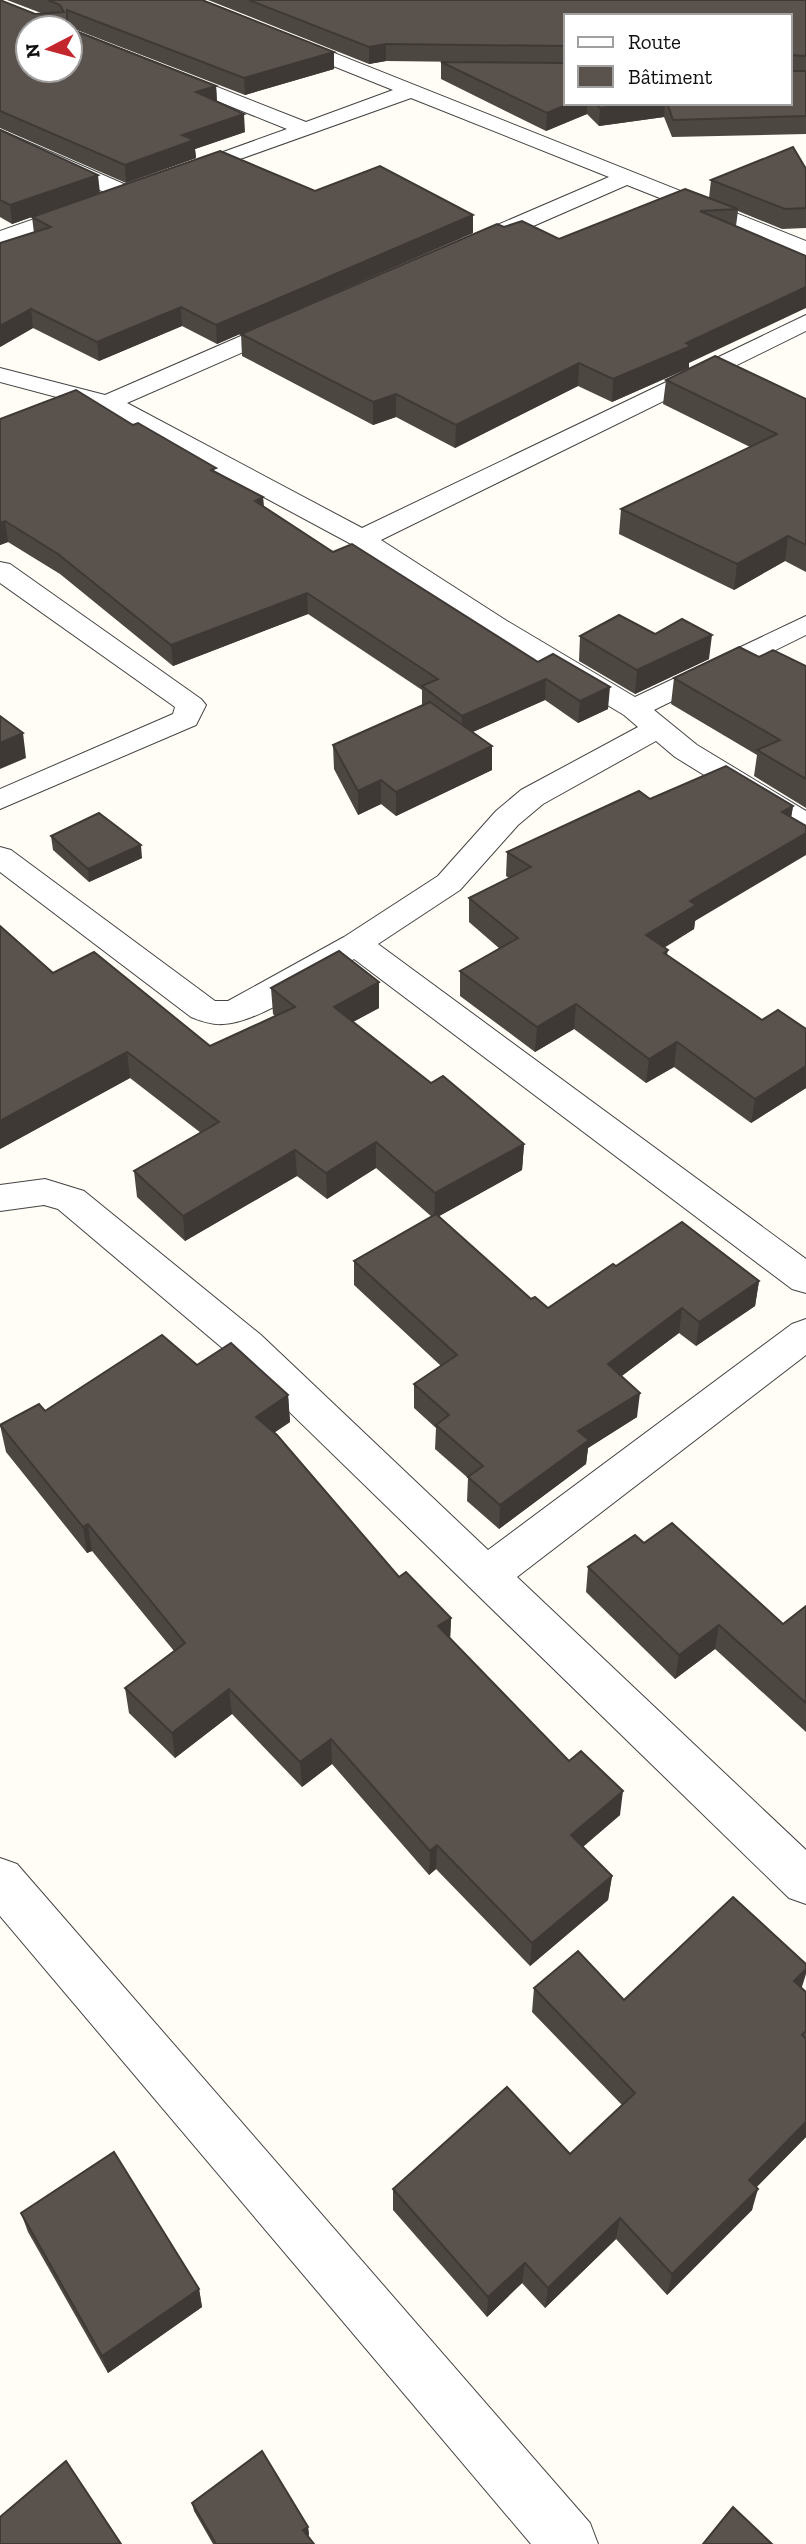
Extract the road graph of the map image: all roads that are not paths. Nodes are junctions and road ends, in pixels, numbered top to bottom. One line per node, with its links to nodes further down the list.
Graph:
1 (185, 0): 3 (street)
2 (84, 41): 4 (street)
3 (416, 80): 4 (street); 6 (street)
4 (306, 129): 7 (street)
5 (0, 135): 7 (street)
6 (627, 177): 9 (street); 10 (street)
7 (125, 193): 8 (street)
8 (0, 238)
9 (806, 249)
10 (450, 253)
11 (311, 314): 14 (street)
12 (806, 322): 15 (street)
13 (0, 375): 14 (street)
14 (107, 402): 15 (street)
15 (362, 540): 18 (street)
16 (0, 570): 19 (street)
17 (806, 624): 18 (street)
18 (646, 719): 20 (street); 22 (street)
19 (0, 800)
20 (806, 824)
21 (0, 857): 22 (street)
22 (356, 944): 24 (street)
23 (0, 1198): 26 (street)
24 (806, 1279)
25 (806, 1334): 26 (street)
26 (485, 1577): 28 (street)
27 (0, 1880): 29 (street)
28 (806, 1882)
29 (569, 2544)

